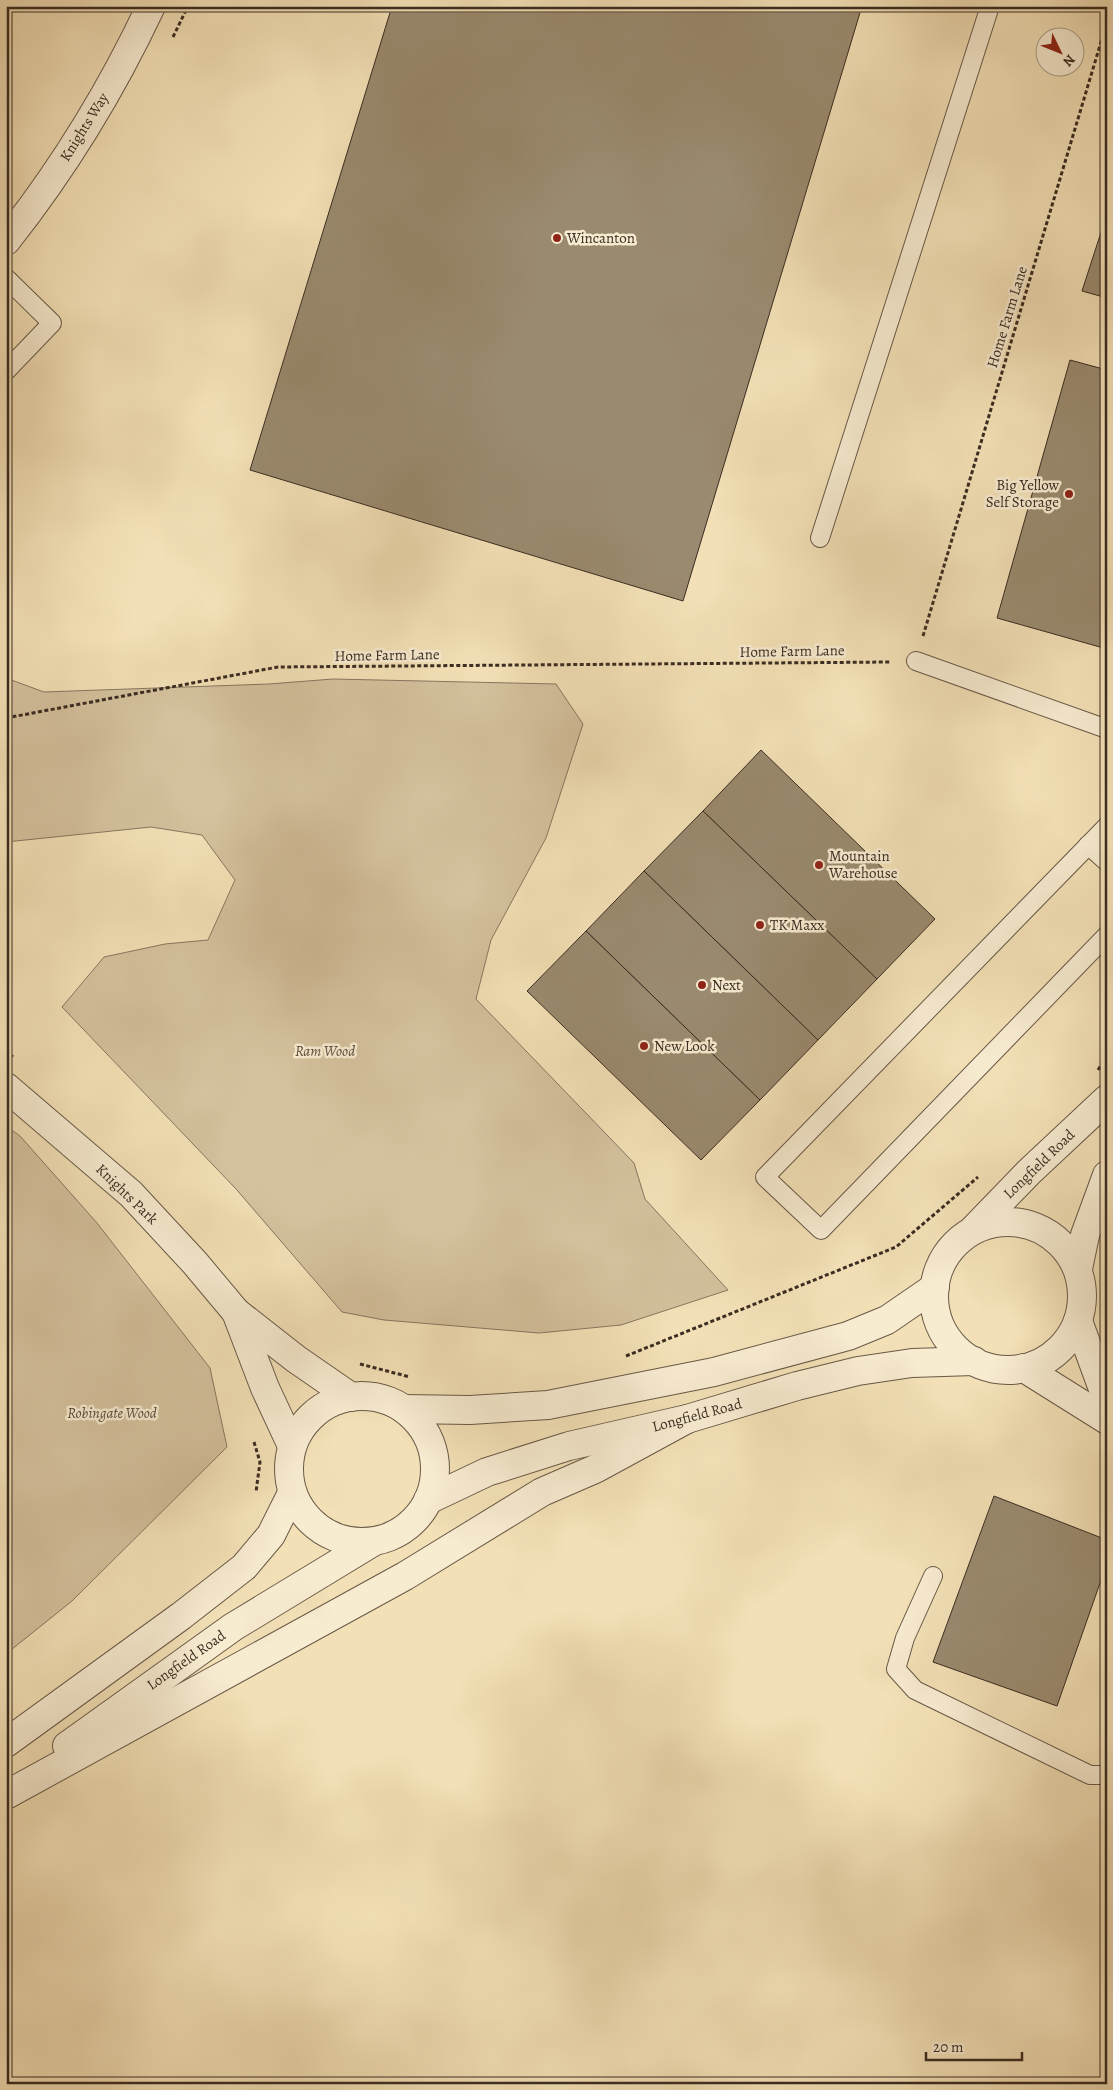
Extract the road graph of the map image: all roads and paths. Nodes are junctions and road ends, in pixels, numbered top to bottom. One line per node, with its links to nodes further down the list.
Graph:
1 (151, 6): 4 (street, Knights Way)
2 (990, 6): 7 (lane)
3 (1107, 22): 8 (path, Home Farm Lane)
4 (6, 241)
5 (6, 278): 6 (lane)
6 (6, 371)
7 (820, 538)
8 (916, 661): 9 (path, Home Farm Lane); 10 (lane)
9 (6, 718)
10 (1107, 729)
11 (1107, 826): 12 (lane)
12 (1088, 845): 13 (lane); 14 (lane)
13 (1107, 862)
14 (1107, 935)
15 (6, 1051): 17 (path)
16 (1107, 1056): 19 (path)
17 (14, 1057)
18 (6, 1087): 25 (street, Knights Park)
19 (1100, 1088): 22 (street, Longfield Road)
20 (985, 1171): 27 (path)
21 (1107, 1175): 23 (street)
22 (973, 1230): 23 (street); 24 (street)
23 (1078, 1269): 26 (street)
24 (934, 1287): 29 (street); 34 (street)
25 (236, 1312): 32 (street, Knights Park); 38 (street, Knights Park)
26 (1078, 1321): 30 (street); 33 (street)
27 (625, 1357)
28 (353, 1361): 31 (path)
29 (974, 1361): 30 (street); 35 (street, Longfield Road)
30 (1024, 1368): 36 (street)
31 (417, 1378)
32 (351, 1396): 34 (street); 38 (street)
33 (1107, 1400)
34 (404, 1409): 41 (street)
35 (687, 1419): 41 (street, Longfield Road); 47 (street)
36 (1107, 1420)
37 (252, 1435): 40 (path)
38 (292, 1446): 39 (street)
39 (292, 1493): 42 (street); 44 (street)
40 (255, 1498)
41 (428, 1500): 42 (street)
42 (373, 1542): 46 (street, Longfield Road)
43 (933, 1576): 45 (lane)
44 (6, 1743)
45 (1107, 1774)
46 (6, 1790)
47 (6, 1795)

